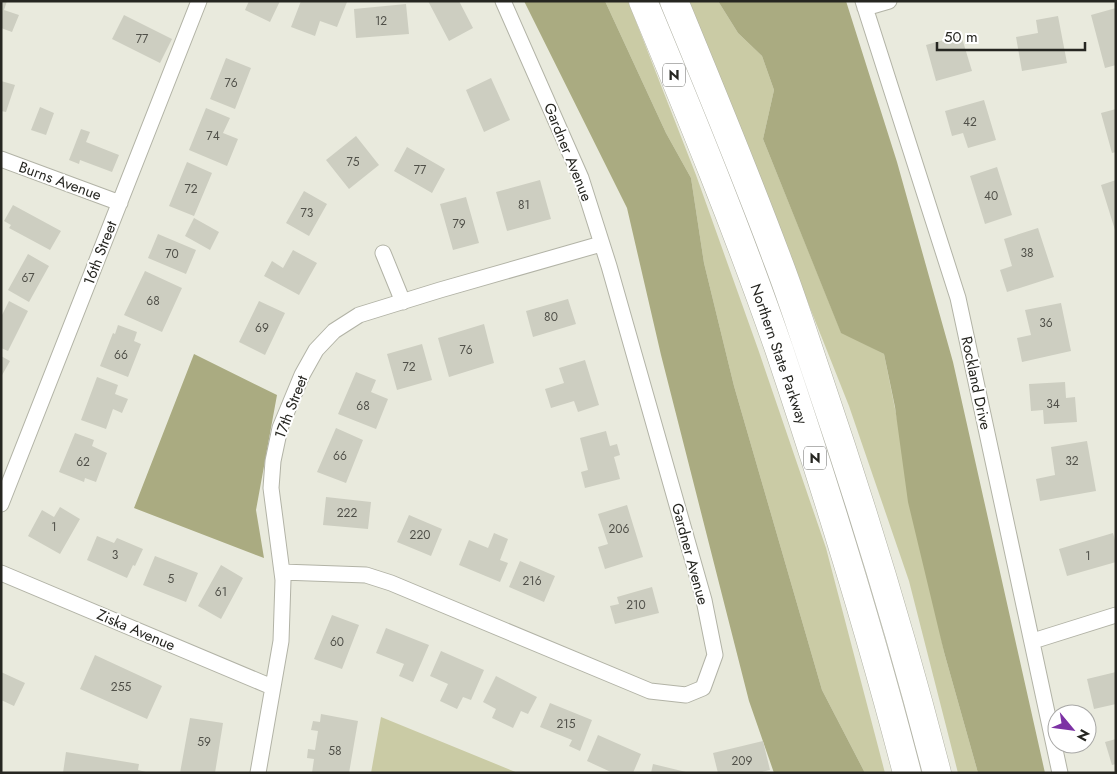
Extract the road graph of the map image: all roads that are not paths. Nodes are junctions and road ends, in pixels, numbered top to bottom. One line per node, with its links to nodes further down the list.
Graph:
1 (199, 1): 8 (street, 16th Street)
2 (502, 1): 9 (street, Gardner Avenue)
3 (643, 1): 19 (highway, Northern State Parkway / N)
4 (674, 1): 20 (highway, Northern State Parkway / N)
5 (889, 1): 6 (street)
6 (864, 5): 16 (street, Rockland Drive)
7 (1, 159): 8 (street, Burns Avenue)
8 (120, 203): 12 (street, 16th Street)
9 (601, 244): 11 (street, 17th Street); 13 (street, Gardner Avenue)
10 (383, 253): 11 (street)
11 (403, 302): 13 (street, 17th Street)
12 (1, 504)
13 (282, 572): 17 (street, 17th Street)
14 (1, 573): 17 (street, Ziska Avenue)
15 (1116, 615): 16 (street)
16 (1033, 641): 21 (street, Rockland Drive)
17 (272, 687): 18 (street, 17th Street)
18 (258, 773)
19 (906, 773)
20 (937, 773)
21 (1060, 773)

